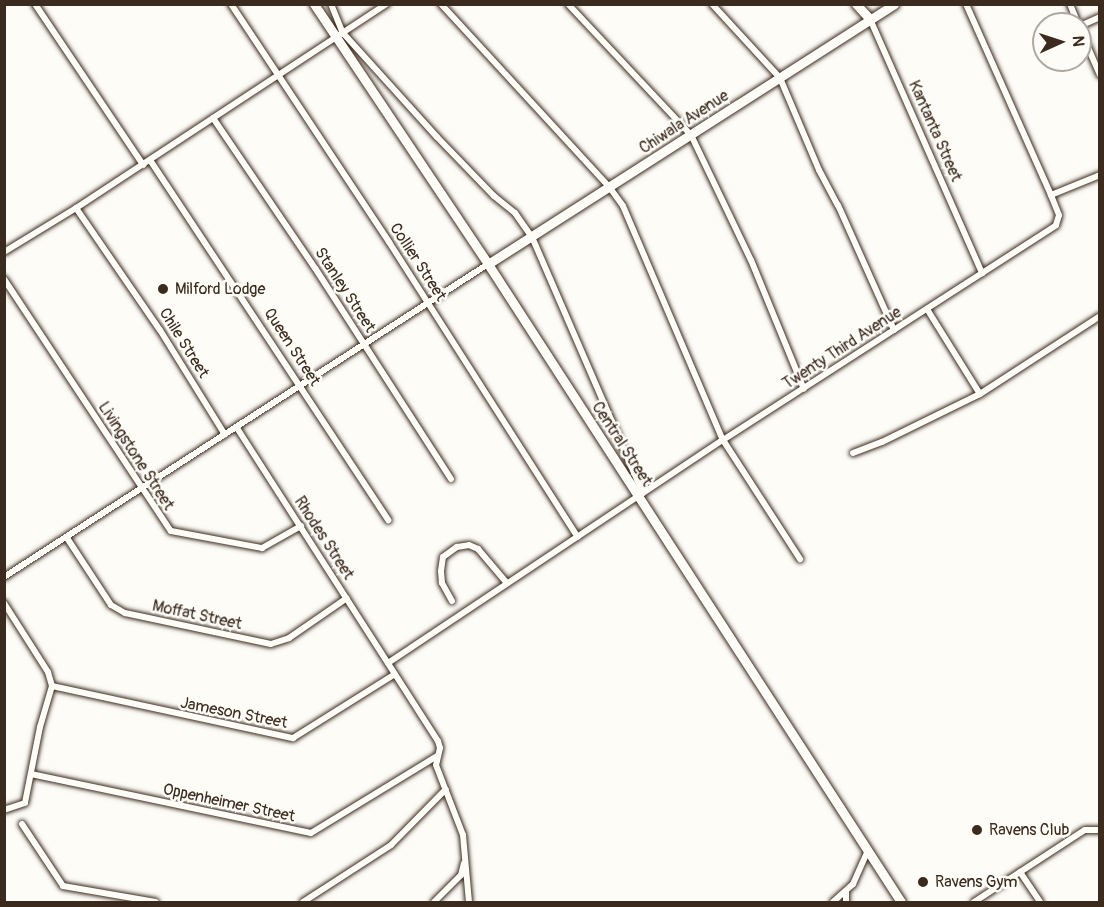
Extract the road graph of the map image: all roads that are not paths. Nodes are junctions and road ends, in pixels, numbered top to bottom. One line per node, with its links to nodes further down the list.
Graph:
1 (35, 4): 21 (street)
2 (231, 4): 16 (street, Collier Street)
3 (314, 4): 13 (main road, Central Street)
4 (331, 4): 13 (street)
5 (387, 4): 13 (street)
6 (441, 4): 23 (street)
7 (568, 4): 19 (street)
8 (712, 4): 17 (street)
9 (856, 4): 12 (main road, Kantanta Street)
10 (894, 4): 12 (main road, Chiwala Avenue)
11 (966, 4): 24 (street)
12 (870, 19): 17 (main road, Chiwala Avenue); 29 (street, Kantanta Street)
13 (339, 35): 16 (street); 26 (street); 28 (main road, Central Street)
14 (1092, 56): 15 (street)
15 (1100, 75)
16 (278, 76): 18 (street); 31 (street, Collier Street)
17 (780, 78): 19 (main road, Chiwala Avenue); 34 (street)
18 (213, 118): 20 (street); 35 (street, Stanley Street)
19 (691, 135): 23 (main road, Chiwala Avenue); 37 (street)
20 (150, 160): 21 (street); 36 (street, Queen Street)
21 (143, 165): 25 (street)
22 (1100, 175): 24 (street)
23 (610, 188): 26 (main road, Chiwala Avenue); 41 (street)
24 (1051, 195): 29 (street, Twenty Third Avenue)
25 (76, 208): 27 (street); 40 (street, Chile Street)
26 (532, 237): 28 (main road, Chiwala Avenue); 45 (street)
27 (4, 252)
28 (488, 264): 31 (street); 45 (main road, Central Street)
29 (982, 273): 32 (street, Twenty Third Avenue)
30 (4, 279): 44 (street, Livingstone Street)
31 (429, 303): 35 (street); 48 (street, Collier Street)
32 (927, 309): 34 (street, Twenty Third Avenue); 38 (street)
33 (1100, 316): 38 (street)
34 (894, 330): 37 (street, Twenty Third Avenue)
35 (364, 345): 36 (street); 43 (street, Stanley Street)
36 (300, 385): 39 (street); 46 (street, Queen Street)
37 (804, 390): 41 (street, Twenty Third Avenue)
38 (980, 394): 42 (street)
39 (237, 428): 40 (street); 47 (street, Rhodes Street)
40 (225, 435): 44 (street)
41 (723, 440): 45 (street, Twenty Third Avenue); 50 (street)
42 (853, 453)
43 (451, 479)
44 (142, 489): 47 (street, Livingstone Street); 49 (street)
45 (641, 495): 48 (street, Twenty Third Avenue); 65 (main road, Central Street)
46 (388, 520)
47 (301, 526): 53 (street, Rhodes Street)
48 (578, 537): 52 (street, Twenty Third Avenue)
49 (67, 538): 51 (street); 53 (street, Moffat Street)
50 (800, 559)
51 (4, 577)
52 (506, 582): 54 (street); 56 (street, Twenty Third Avenue)
53 (347, 598): 56 (street, Rhodes Street)
54 (452, 601)
55 (4, 603): 58 (street)
56 (388, 663): 57 (street, Rhodes Street)
57 (395, 674): 58 (street, Jameson Street); 59 (street, Rhodes Street)
58 (52, 686): 60 (street)
59 (437, 756): 60 (street, Oppenheimer Street); 61 (street, Rhodes Street)
60 (31, 774): 62 (street)
61 (446, 789): 66 (street, Rhodes Street); 70 (street)
62 (4, 810)
63 (22, 824): 69 (street)
64 (1097, 829): 67 (street)
65 (868, 851): 68 (street); 75 (main road, Central Street)
66 (465, 856): 71 (street); 72 (street, Rhodes Street)
67 (1020, 872): 76 (street); 77 (street)
68 (846, 892): 73 (street); 74 (street)
69 (156, 903)
70 (303, 903)
71 (434, 903)
72 (469, 903)
73 (833, 903)
74 (846, 903)
75 (901, 903)
76 (974, 903)
77 (1040, 903)

